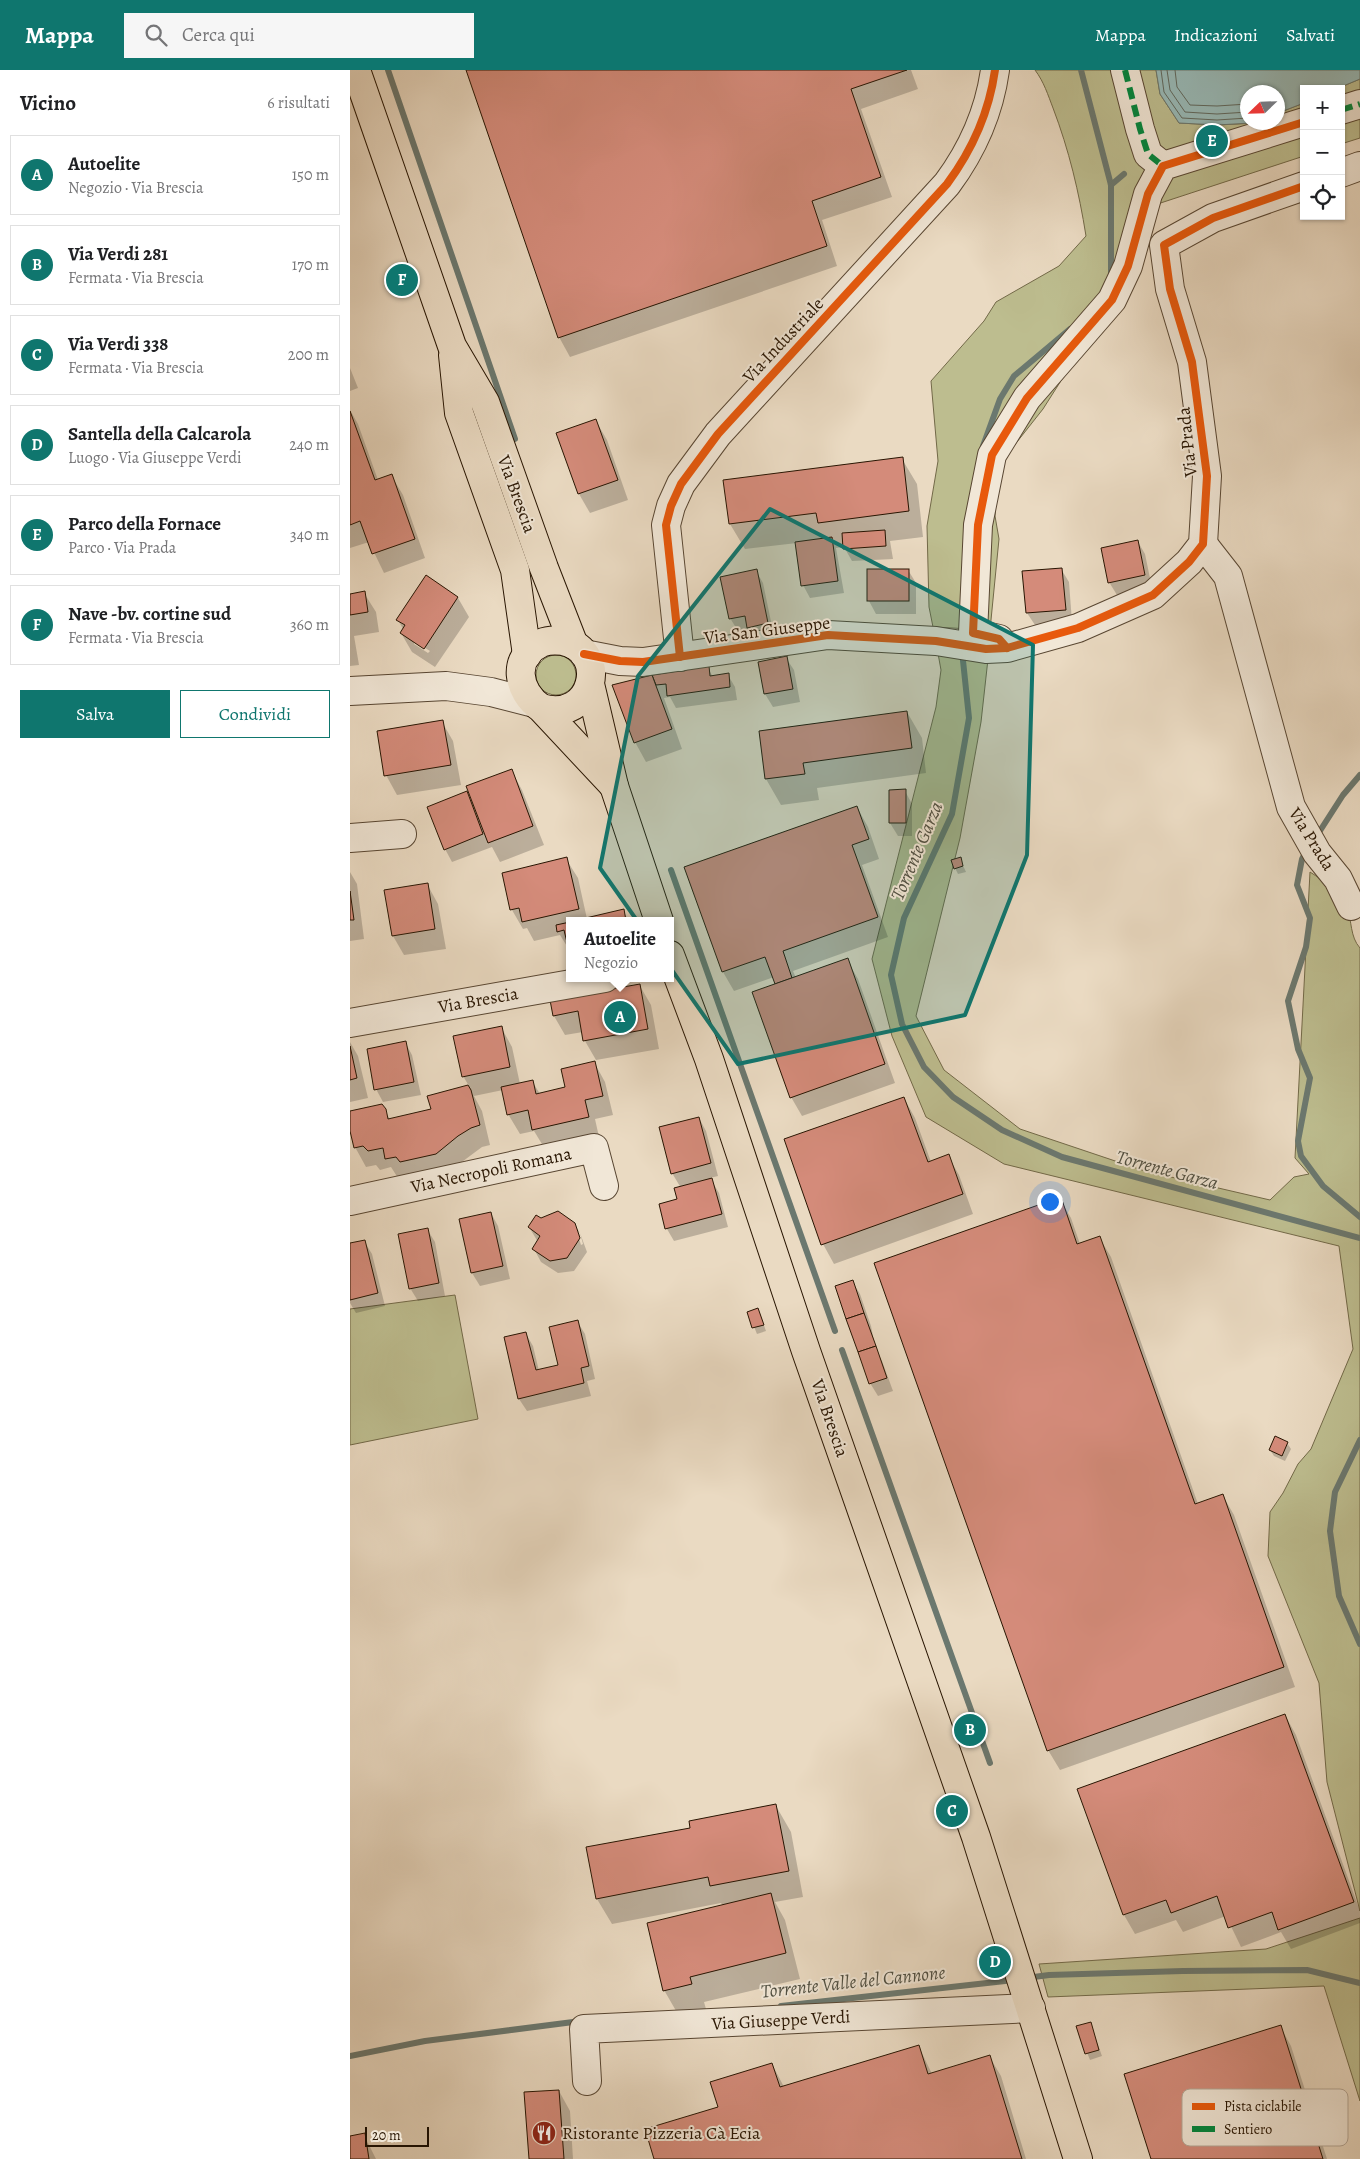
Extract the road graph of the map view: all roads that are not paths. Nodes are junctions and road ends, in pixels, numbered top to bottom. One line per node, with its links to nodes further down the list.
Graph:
1 (356, 70): 11 (main road, Via Brescia)
2 (995, 70): 15 (street, Via Industriale)
3 (1125, 70): 7 (street)
4 (1360, 104): 5 (street)
5 (1345, 109)
6 (1300, 123): 7 (street)
7 (1163, 166): 13 (street)
8 (1360, 166): 9 (street)
9 (1345, 172)
10 (1300, 187): 12 (street, Via Prada)
11 (452, 346): 14 (main road, Via Brescia); 16 (main road, Via Brescia)
12 (1202, 544): 13 (street); 23 (street, Via Prada)
13 (996, 648): 15 (street, Via San Giuseppe)
14 (526, 657): 16 (main road); 18 (street); 19 (main road, Via Brescia)
15 (680, 657): 16 (street, Via San Giuseppe)
16 (585, 665): 19 (main road); 20 (main road, Via Brescia)
17 (350, 691): 18 (street)
18 (490, 692): 19 (street)
19 (537, 706): 20 (main road, Via Brescia)
20 (614, 786): 24 (main road, Via Brescia)
21 (402, 834): 22 (street)
22 (350, 838)
23 (1351, 906)
24 (658, 917)
25 (674, 971): 30 (main road, Via Brescia)
26 (583, 982): 27 (street, Via Brescia)
27 (350, 1023)
28 (604, 1186): 29 (street, Via Necropoli Romana)
29 (350, 1201)
30 (1025, 1988): 31 (street, Via Giuseppe Verdi); 32 (main road)
31 (587, 2081)
32 (1078, 2159)

